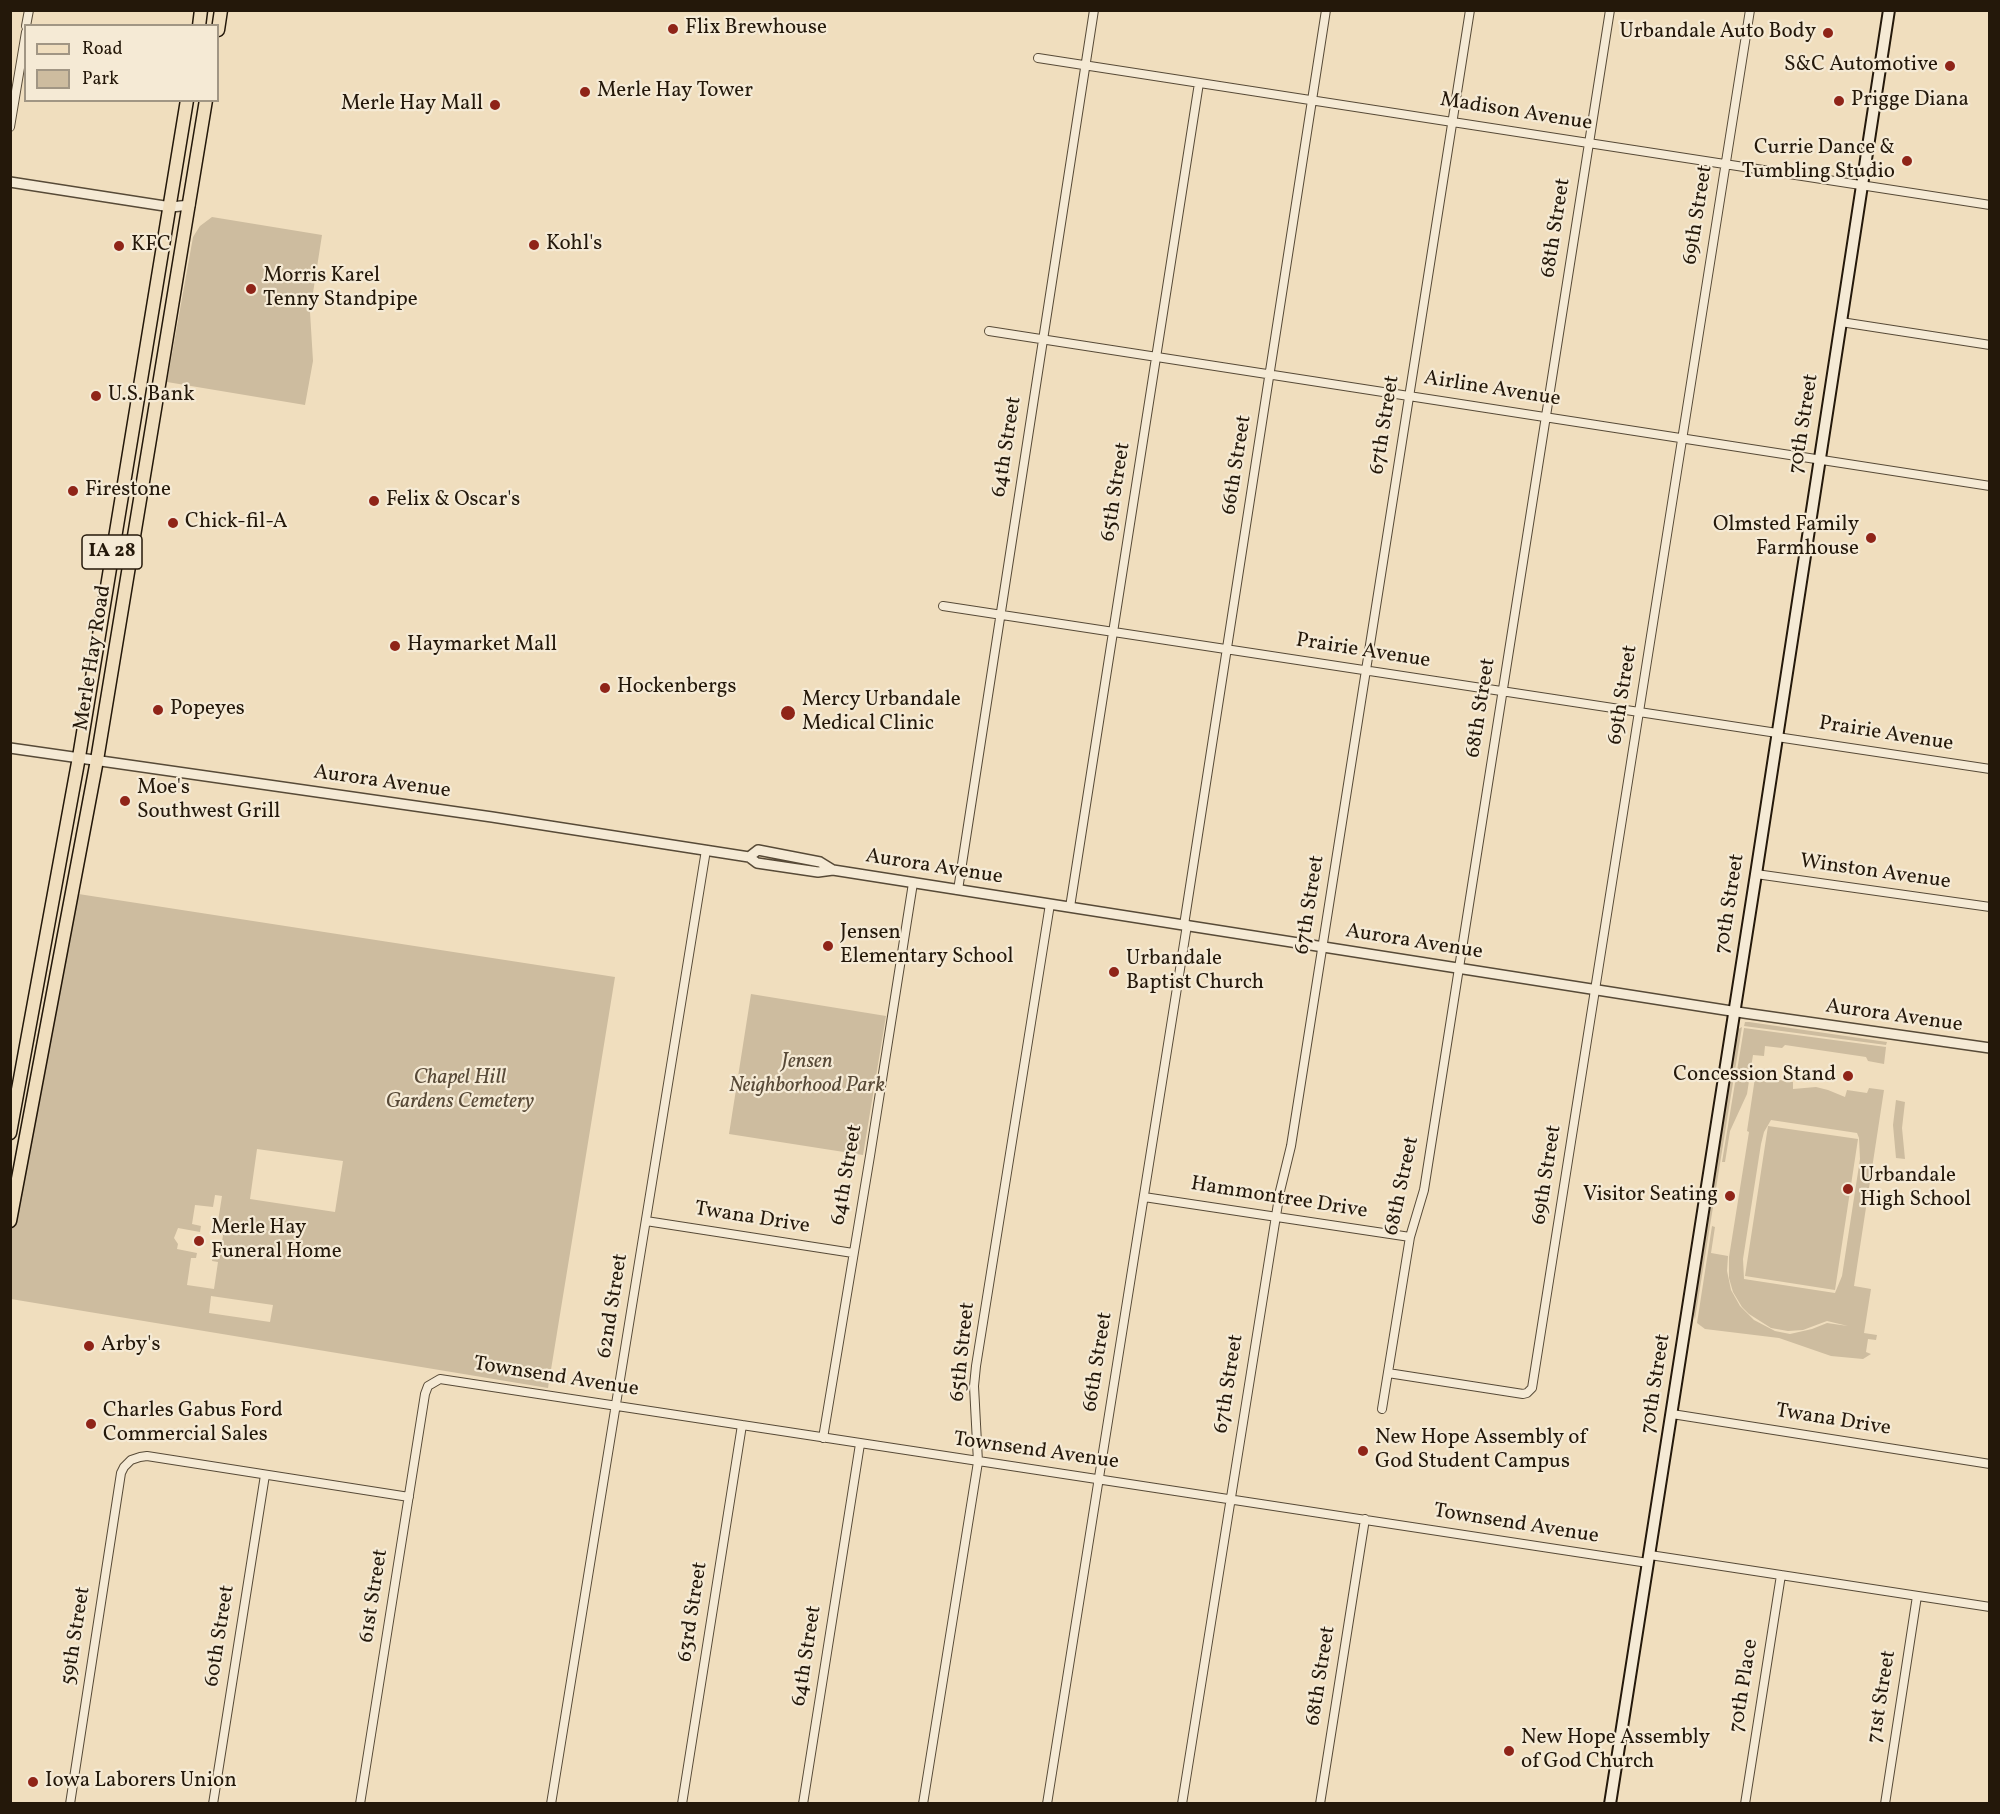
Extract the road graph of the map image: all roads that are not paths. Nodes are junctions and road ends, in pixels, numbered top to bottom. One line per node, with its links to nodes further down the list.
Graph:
1 (1094, 10): 9 (street, 64th Street)
2 (1326, 10): 11 (street, 66th Street)
3 (1470, 10): 14 (street, 67th Street)
4 (1610, 10): 16 (street, 68th Street)
5 (1750, 10): 17 (street, 69th Street)
6 (1888, 10): 19 (main road, 70th Street)
7 (24, 44): 15 (street)
8 (1038, 58): 9 (street, Madison Avenue)
9 (1086, 65): 10 (street, Madison Avenue); 25 (street, 64th Street)
10 (1199, 83): 11 (street, Madison Avenue); 27 (street, 65th Street)
11 (1312, 100): 14 (street, Madison Avenue); 28 (street, 66th Street)
12 (187, 102): 22 (main road, Merle Hay Road / IA 28)
13 (206, 102): 20 (main road, Merle Hay Road / IA 28)
14 (1452, 122): 16 (street, Madison Avenue); 29 (street, 67th Street)
15 (10, 127)
16 (1589, 143): 17 (street, Madison Avenue); 30 (street, 68th Street)
17 (1725, 164): 19 (street, Madison Avenue); 31 (street, 69th Street)
18 (10, 182): 22 (street)
19 (1862, 185): 21 (street, Madison Avenue); 23 (main road, 70th Street)
20 (190, 205): 22 (street); 44 (main road, Merle Hay Road / IA 28)
21 (1989, 205)
22 (171, 207): 43 (main road, Merle Hay Road / IA 28)
23 (1840, 322): 26 (street); 32 (main road, 70th Street)
24 (989, 331): 25 (street, Airline Avenue)
25 (1043, 340): 27 (street, Airline Avenue); 35 (street, 64th Street)
26 (1989, 345)
27 (1156, 357): 28 (street, Airline Avenue); 36 (street, 65th Street)
28 (1270, 375): 29 (street, Airline Avenue); 37 (street, 66th Street)
29 (1409, 396): 30 (street, Airline Avenue); 38 (street, 67th Street)
30 (1546, 417): 31 (street, Airline Avenue); 39 (street, 68th Street)
31 (1682, 438): 32 (street, Airline Avenue); 40 (street, 69th Street)
32 (1819, 459): 33 (street, Airline Avenue); 41 (main road, 70th Street)
33 (1989, 486)
34 (943, 606): 35 (street, Prairie Avenue)
35 (1000, 614): 36 (street, Prairie Avenue); 49 (street, 64th Street)
36 (1113, 632): 37 (street, Prairie Avenue); 51 (street, 65th Street)
37 (1227, 650): 38 (street, Prairie Avenue); 53 (street, 66th Street)
38 (1366, 671): 39 (street, Prairie Avenue); 54 (street, 67th Street)
39 (1503, 692): 40 (street, Prairie Avenue); 55 (street, 68th Street)
40 (1639, 712): 41 (street, Prairie Avenue); 56 (street, 69th Street)
41 (1777, 735): 45 (street, Prairie Avenue); 47 (main road, 70th Street)
42 (10, 748): 43 (street, Aurora Avenue)
43 (79, 757): 44 (street, Aurora Avenue); 59 (main road, Merle Hay Road / IA 28)
44 (97, 759): 46 (street, Aurora Avenue); 62 (main road, Merle Hay Road / IA 28)
45 (1989, 768)
46 (706, 850): 48 (street, Aurora Avenue); 63 (street, 62nd Street)
47 (1756, 874): 52 (street, Winston Avenue); 57 (main road, 70th Street)
48 (913, 883): 49 (street, Aurora Avenue); 65 (street, 64th Street)
49 (958, 890): 50 (street, Aurora Avenue)
50 (1050, 904): 51 (street, Aurora Avenue); 74 (street, 65th Street)
51 (1070, 907): 53 (street, Aurora Avenue)
52 (1989, 908)
53 (1186, 925): 54 (street, Aurora Avenue); 60 (street, 66th Street)
54 (1323, 947): 55 (street, Aurora Avenue); 61 (street, 67th Street)
55 (1459, 968): 56 (street, Aurora Avenue); 64 (street, 68th Street)
56 (1596, 990): 57 (street, Aurora Avenue); 66 (street, 69th Street)
57 (1734, 1012): 58 (street, Aurora Avenue); 70 (main road, 70th Street)
58 (1989, 1048)
59 (10, 1133)
60 (1144, 1197): 61 (street, Hammontree Drive); 77 (street, 66th Street)
61 (1276, 1217): 64 (street, Hammontree Drive); 79 (street, 67th Street)
62 (10, 1221)
63 (646, 1221): 65 (street, Twana Drive); 68 (street, 62nd Street)
64 (1410, 1237): 66 (street, 68th Street)
65 (853, 1253): 72 (street, 64th Street)
66 (1388, 1373): 69 (street, 68th Street)
67 (425, 1394): 68 (street, Townsend Avenue); 78 (street, 61st Street)
68 (616, 1405): 71 (street, Townsend Avenue); 88 (street, 62nd Street)
69 (1382, 1409)
70 (1672, 1414): 75 (street, Twana Drive); 81 (main road, 70th Street)
71 (742, 1425): 72 (street, Townsend Avenue); 89 (street, 63rd Street)
72 (822, 1438): 73 (street, Townsend Avenue)
73 (860, 1444): 74 (street, Townsend Avenue); 90 (street, 64th Street)
74 (978, 1462): 77 (street, Townsend Avenue); 91 (street, 65th Street)
75 (1989, 1464)
76 (265, 1475): 78 (street); 85 (street, 59th Street); 86 (street, 60th Street)
77 (1098, 1479): 79 (street, Townsend Avenue); 92 (street, 66th Street)
78 (409, 1497): 87 (street, 61st Street)
79 (1230, 1498): 80 (street, Townsend Avenue); 93 (street, 67th Street)
80 (1365, 1520): 81 (street, Townsend Avenue); 94 (street, 68th Street)
81 (1649, 1559): 82 (street, Townsend Avenue); 95 (main road, 70th Street)
82 (1781, 1575): 83 (street, Townsend Avenue); 96 (street, 70th Place)
83 (1917, 1596): 84 (street, Townsend Avenue); 97 (street, 71st Street)
84 (1989, 1607)
85 (70, 1803)
86 (213, 1803)
87 (360, 1803)
88 (551, 1803)
89 (682, 1803)
90 (803, 1803)
91 (923, 1803)
92 (1047, 1803)
93 (1182, 1803)
94 (1320, 1803)
95 (1610, 1803)
96 (1745, 1803)
97 (1885, 1803)

